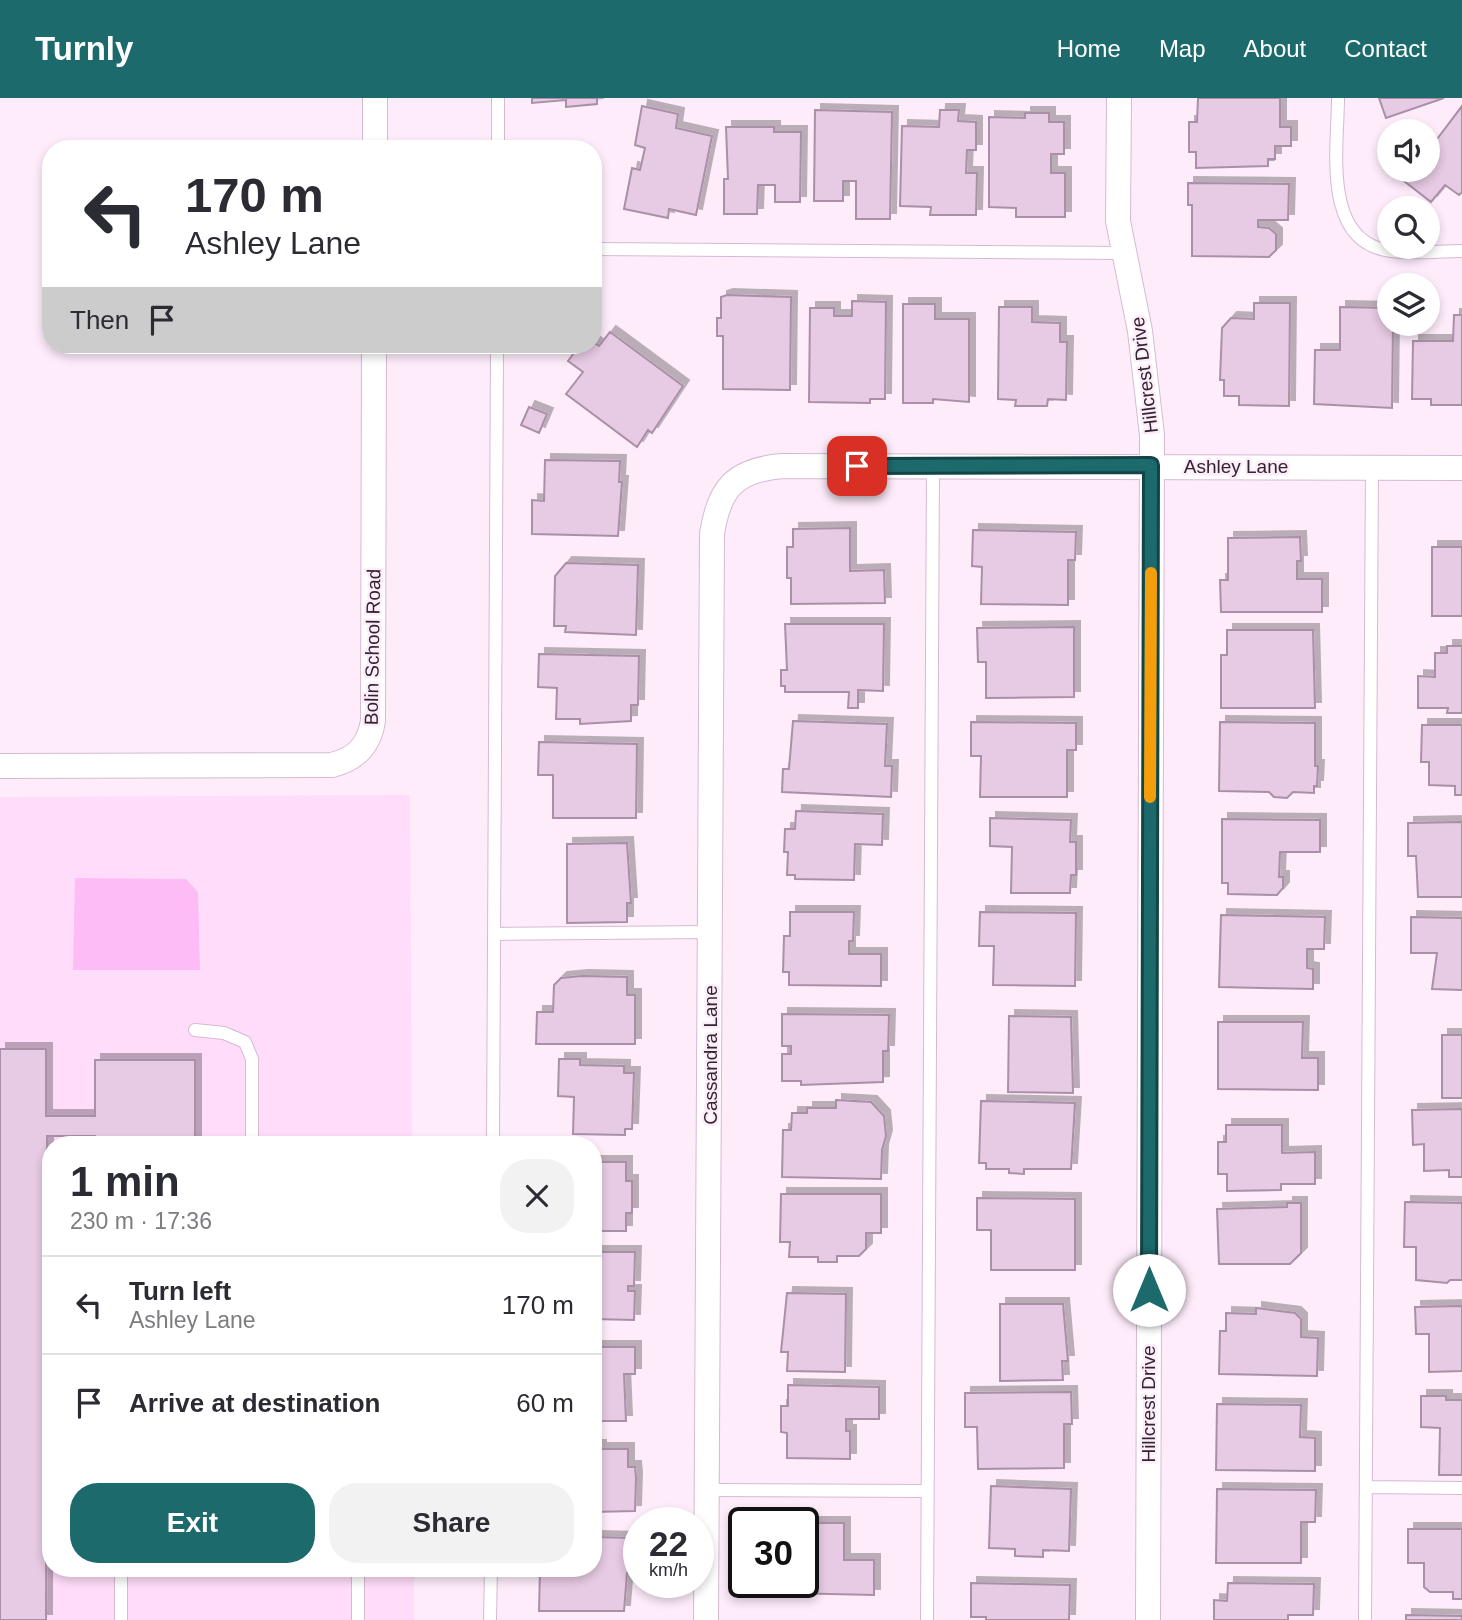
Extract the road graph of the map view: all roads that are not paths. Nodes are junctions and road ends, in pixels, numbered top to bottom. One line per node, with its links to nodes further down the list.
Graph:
1 (375, 98): 5 (street)
2 (498, 98): 6 (lane)
3 (1119, 98): 9 (street, Hillcrest Drive)
4 (1338, 98): 8 (lane)
5 (375, 140)
6 (498, 140)
7 (602, 248): 9 (lane)
8 (1462, 251)
9 (1124, 253): 12 (street, Hillcrest Drive)
10 (374, 354): 17 (street, Bolin School Road)
11 (497, 354): 19 (lane)
12 (1151, 465): 13 (street, Ashley Lane); 14 (street, Ashley Lane); 35 (street, Hillcrest Drive)
13 (933, 466): 16 (street, Ashley Lane); 26 (lane)
14 (1372, 467): 15 (street, Ashley Lane); 23 (lane)
15 (1462, 468)
16 (724, 493): 18 (street, Cassandra Lane)
17 (0, 766)
18 (710, 932): 19 (lane); 25 (street, Cassandra Lane)
19 (494, 934): 22 (lane)
20 (195, 1030): 21 (lane)
21 (252, 1136)
22 (493, 1136)
23 (1366, 1488): 24 (lane); 36 (lane)
24 (1462, 1488)
25 (707, 1490): 26 (lane); 33 (street, Cassandra Lane)
26 (928, 1491): 34 (lane)
27 (121, 1577): 30 (lane)
28 (358, 1577): 31 (lane)
29 (491, 1577): 32 (lane)
30 (121, 1620)
31 (358, 1620)
32 (490, 1620)
33 (706, 1620)
34 (927, 1620)
35 (1148, 1620)
36 (1365, 1620)

